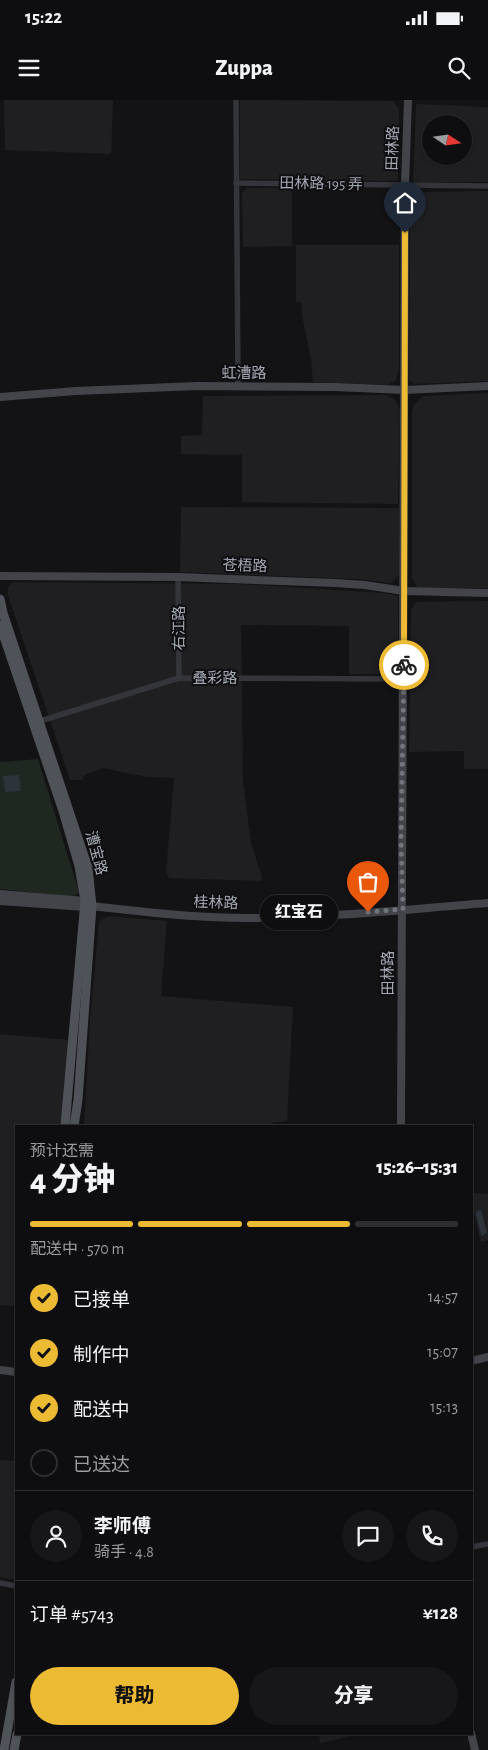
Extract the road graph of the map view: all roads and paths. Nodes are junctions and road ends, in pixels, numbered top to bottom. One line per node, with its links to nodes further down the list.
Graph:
1 (236, 100): 3 (street)
2 (408, 102): 4 (street, 田林路)
3 (236, 183): 4 (street, 田林路 195 弄); 6 (street)
4 (405, 185): 5 (street, 田林路 195 弄); 8 (street, 田林路)
5 (488, 186)
6 (238, 386): 8 (street, 虹漕路); 9 (street, 虹漕路)
7 (488, 386): 8 (street, 虹漕路)
8 (405, 390): 12 (street, 田林路)
9 (0, 397)
10 (0, 576): 11 (street, 苍梧路)
11 (178, 578): 12 (street, 苍梧路); 16 (street, 右江路)
12 (404, 591): 13 (street, 苍梧路); 17 (street, 田林路)
13 (488, 593)
14 (0, 599): 18 (main road, 漕宝路)
15 (0, 625): 18 (main road, 漕宝路)
16 (179, 678): 17 (street, 叠彩路); 18 (street, 叠彩路)
17 (404, 679): 23 (street, 田林路)
18 (36, 722): 22 (main road, 漕宝路)
19 (0, 894): 22 (street, 桂林路)
20 (0, 901): 22 (street, 桂林路)
21 (488, 903): 23 (street, 桂林路)
22 (87, 905): 23 (street, 桂林路); 24 (main road, 漕宝路); 25 (main road, 漕宝路)
23 (403, 909): 26 (street, 田林路)
24 (65, 1125)
25 (74, 1125)
26 (401, 1125)
27 (488, 1357): 28 (street)
28 (473, 1361)
29 (0, 1370): 30 (street)
30 (15, 1372)
31 (488, 1544): 32 (street)
32 (473, 1547)
33 (0, 1583): 34 (street)
34 (15, 1586)
35 (15, 1688): 38 (main road)
36 (17, 1735): 39 (main road)
37 (471, 1735): 40 (street)
38 (4, 1750)
39 (14, 1750)
40 (475, 1750)

